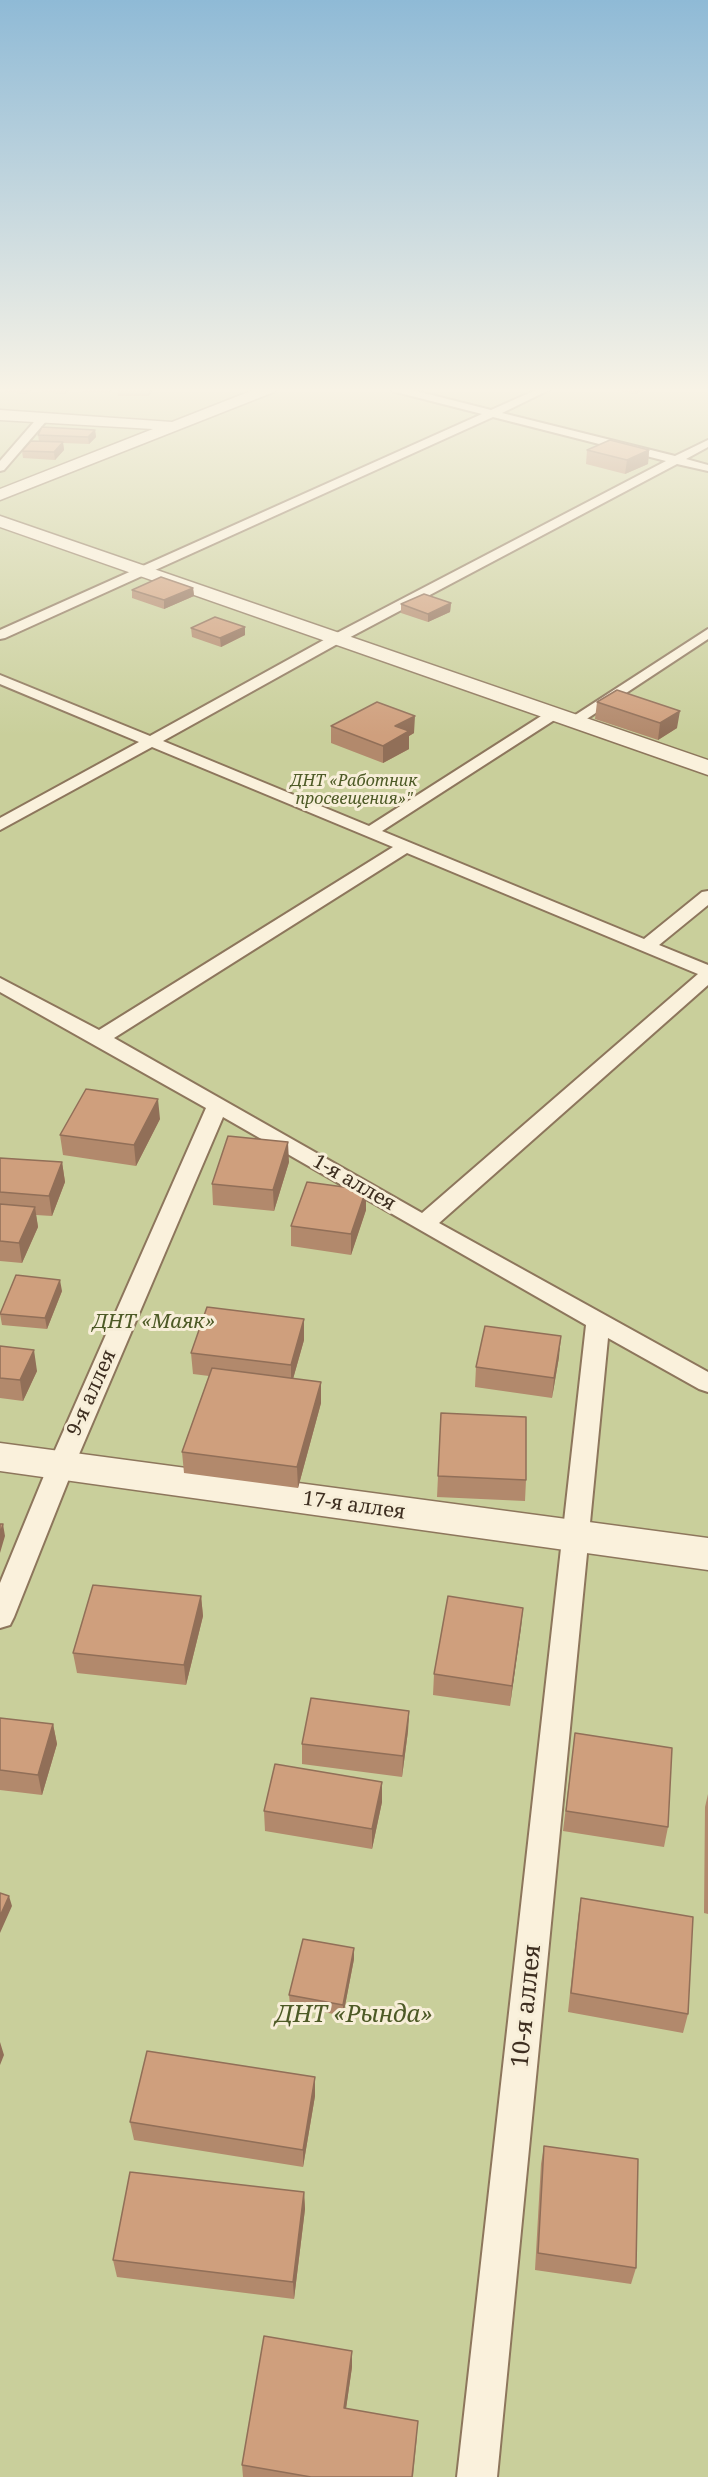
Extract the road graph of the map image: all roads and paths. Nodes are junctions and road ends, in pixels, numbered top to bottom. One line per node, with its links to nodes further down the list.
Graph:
1 (287, 505): 4 (lane)
2 (590, 505): 7 (lane)
3 (0, 521): 4 (street)
4 (139, 571): 6 (lane); 7 (street)
5 (708, 633): 10 (lane)
6 (0, 635)
7 (336, 639): 9 (street); 11 (lane)
8 (0, 679): 11 (lane)
9 (554, 714): 10 (street); 14 (lane)
10 (574, 721): 12 (street)
11 (151, 742): 13 (lane); 14 (lane)
12 (708, 768)
13 (0, 825)
14 (370, 832): 15 (lane)
15 (405, 847): 17 (lane); 20 (lane)
16 (708, 896): 17 (lane)
17 (645, 946): 18 (lane)
18 (708, 974): 22 (lane)
19 (0, 984): 20 (lane, 1-я аллея)
20 (100, 1038): 21 (lane, 1-я аллея)
21 (218, 1105): 22 (lane, 1-я аллея); 26 (lane, 9-я аллея)
22 (424, 1224): 23 (lane, 1-я аллея)
23 (598, 1321): 24 (lane, 1-я аллея); 27 (lane, 10-я аллея)
24 (708, 1383)
25 (0, 1457): 26 (street, 17-я аллея)
26 (61, 1466): 27 (street, 17-я аллея); 29 (lane, 9-я аллея)
27 (577, 1536): 28 (street, 17-я аллея); 30 (lane, 10-я аллея)
28 (708, 1554)
29 (0, 1617)
30 (477, 2477)

